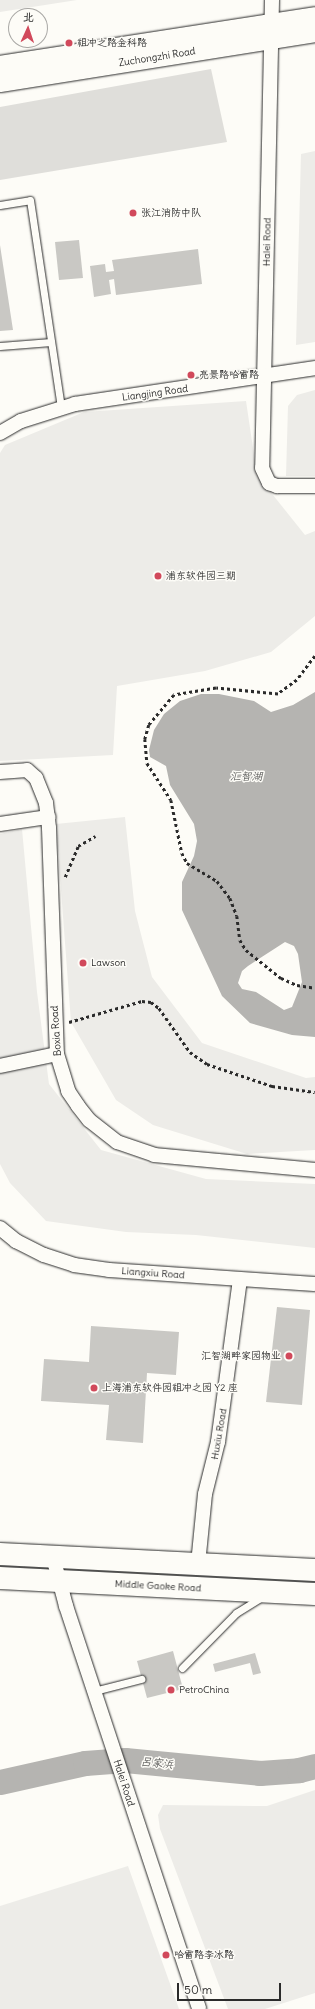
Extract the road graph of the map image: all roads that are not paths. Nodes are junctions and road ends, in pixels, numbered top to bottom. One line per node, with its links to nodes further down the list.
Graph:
1 (272, 0): 3 (street, Halei Road)
2 (315, 17): 3 (main road, Zuchongzhi Road)
3 (272, 31): 4 (main road, Zuchongzhi Road); 5 (main road, Zuchongzhi Road); 6 (main road, Zuchongzhi Road); 11 (street, Halei Road)
4 (315, 32)
5 (0, 66)
6 (0, 82)
7 (0, 205): 8 (lane)
8 (51, 342): 9 (lane); 12 (lane)
9 (0, 346)
10 (315, 368): 11 (street, Liangjing Road)
11 (264, 376): 12 (street, Liangjing Road); 14 (street, Halei Road)
12 (61, 408): 13 (street, Liangjing Road)
13 (0, 433)
14 (315, 486)
15 (0, 772): 16 (street, Boxia Road)
16 (48, 817): 17 (street); 18 (street, Boxia Road)
17 (0, 824)
18 (57, 1054): 19 (street); 20 (street, Boxia Road)
19 (0, 1066)
20 (315, 1170)
21 (0, 1228): 22 (street, Liangxiu Road)
22 (240, 1280): 23 (street, Liangxiu Road); 26 (street, Huxiu Road)
23 (315, 1284)
24 (0, 1554): 25 (main road)
25 (53, 1557): 26 (main road); 29 (street, Halei Road)
26 (198, 1564): 27 (main road)
27 (315, 1570)
28 (0, 1578): 29 (main road, Middle Gaoke Road)
29 (58, 1581): 30 (main road, Middle Gaoke Road); 34 (street, Halei Road)
30 (269, 1592): 31 (main road, Middle Gaoke Road); 32 (lane)
31 (315, 1594)
32 (182, 1668)
33 (141, 1679): 34 (lane)
34 (94, 1691): 35 (street, Halei Road)
35 (199, 2009)

